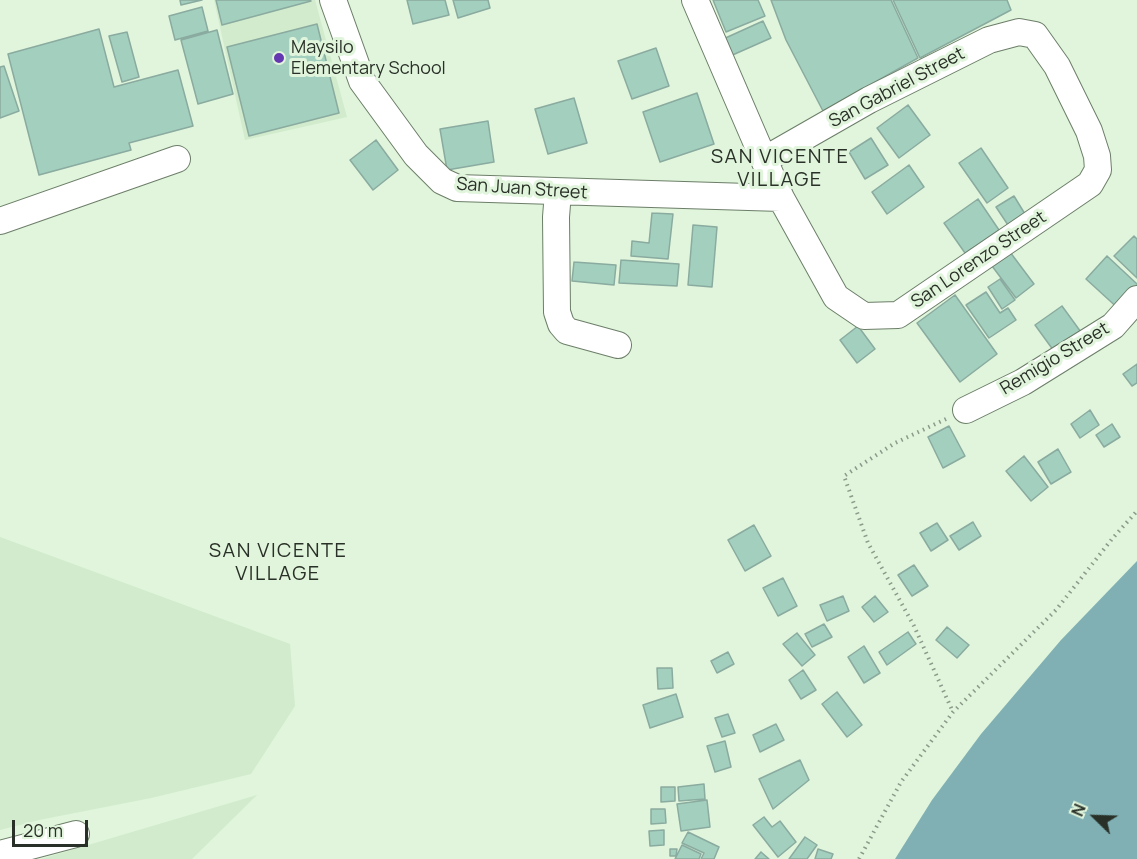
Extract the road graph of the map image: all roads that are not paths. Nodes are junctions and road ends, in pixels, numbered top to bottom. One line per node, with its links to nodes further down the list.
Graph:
1 (333, 0): 6 (street, San Juan Street)
2 (695, 0): 4 (street, San Lorenzo Street)
3 (177, 159): 8 (street)
4 (764, 160): 5 (street, San Gabriel Street); 7 (street, San Lorenzo Street)
5 (1090, 184): 7 (street, San Lorenzo Street)
6 (558, 192): 7 (street, San Juan Street); 10 (street)
7 (781, 198)
8 (0, 221)
9 (1137, 299): 11 (street, Remigio Street)
10 (618, 345)
11 (966, 410)
12 (76, 834): 13 (street)
13 (0, 854)

